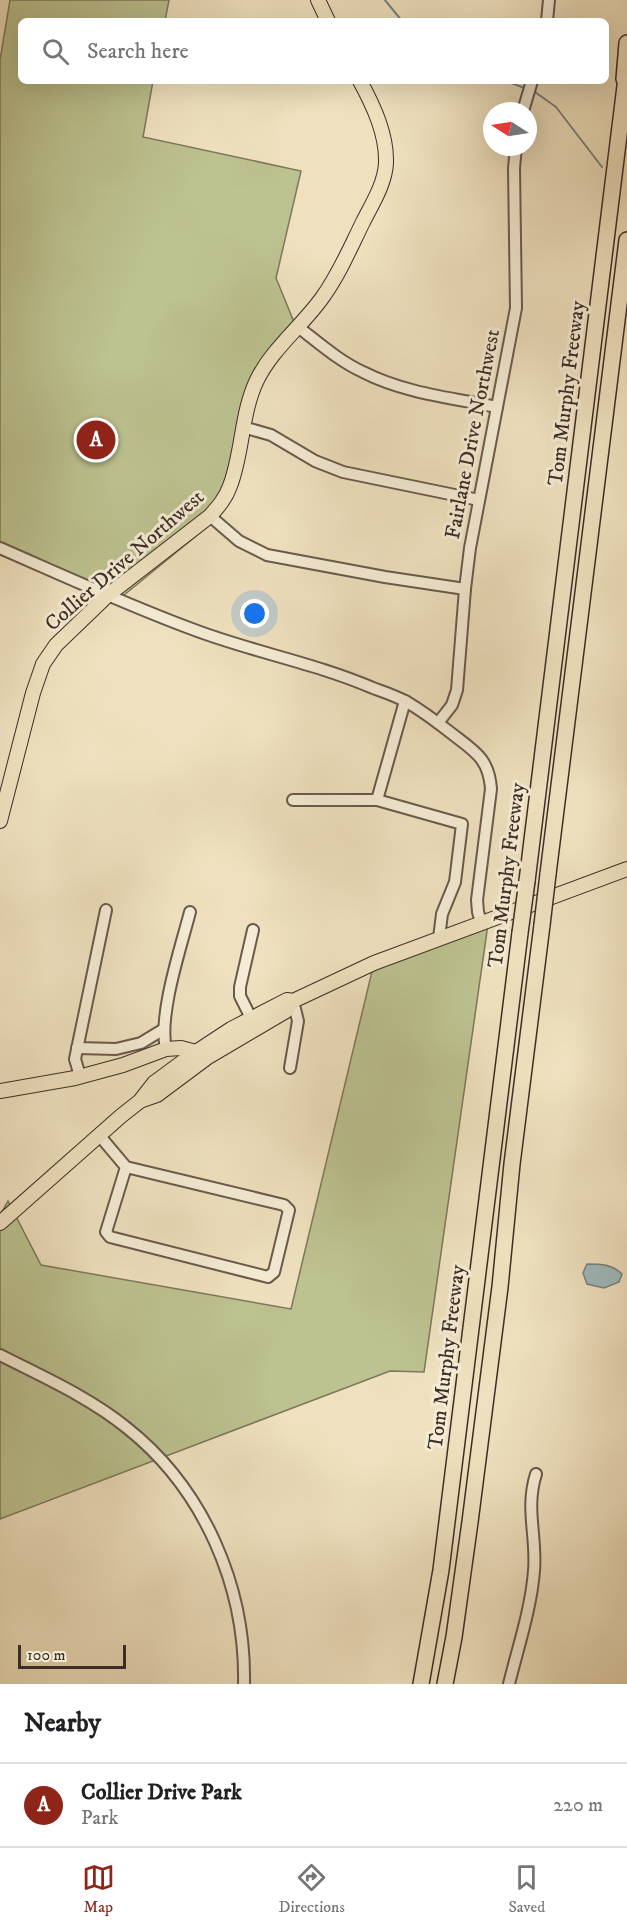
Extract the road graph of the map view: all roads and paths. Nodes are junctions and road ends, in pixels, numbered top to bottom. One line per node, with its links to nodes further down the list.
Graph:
1 (318, 0): 3 (main road)
2 (549, 0): 4 (street)
3 (327, 18)
4 (546, 18)
5 (627, 43): 9 (highway)
6 (627, 70): 9 (highway, Tom Murphy Freeway)
7 (361, 84): 13 (main road, Collier Drive Northwest)
8 (531, 84): 10 (street)
9 (623, 100): 48 (highway, Tom Murphy Freeway, bridge)
10 (526, 102)
11 (516, 156): 14 (street, Fairlane Drive Northwest)
12 (627, 240): 49 (highway, Tom Murphy Freeway, bridge)
13 (298, 327): 14 (street); 15 (main road, Collier Drive Northwest)
14 (497, 407): 16 (street, Fairlane Drive Northwest)
15 (243, 427): 16 (street); 17 (main road, Collier Drive Northwest)
16 (479, 500): 19 (street, Fairlane Drive Northwest)
17 (210, 516): 19 (street); 20 (main road, Collier Drive Northwest)
18 (0, 548): 20 (street)
19 (465, 589): 22 (street, Fairlane Drive Northwest)
20 (108, 595): 21 (street); 25 (main road, Collier Drive Northwest)
21 (405, 701): 22 (street); 24 (street)
22 (438, 723): 29 (street)
23 (293, 800): 24 (street)
24 (377, 800): 31 (street)
25 (0, 821)
26 (627, 869): 29 (main road)
27 (106, 910): 35 (street)
28 (190, 912): 34 (street)
29 (481, 922): 31 (main road)
30 (253, 930): 33 (street)
31 (439, 938): 32 (main road)
32 (292, 1001): 33 (main road); 38 (street); 41 (main road)
33 (251, 1018): 37 (main road)
34 (164, 1029): 35 (street); 36 (street)
35 (77, 1048): 39 (street)
36 (166, 1049): 37 (main road); 39 (main road)
37 (196, 1052): 41 (main road)
38 (290, 1068)
39 (80, 1076): 40 (main road)
40 (0, 1091)
41 (140, 1101): 42 (main road)
42 (99, 1135): 43 (street); 44 (main road)
43 (126, 1167): 43 (street)
44 (0, 1223)
45 (0, 1356): 47 (street)
46 (536, 1474): 50 (street)
47 (244, 1684)
48 (421, 1684)
49 (445, 1684)
50 (508, 1684)

